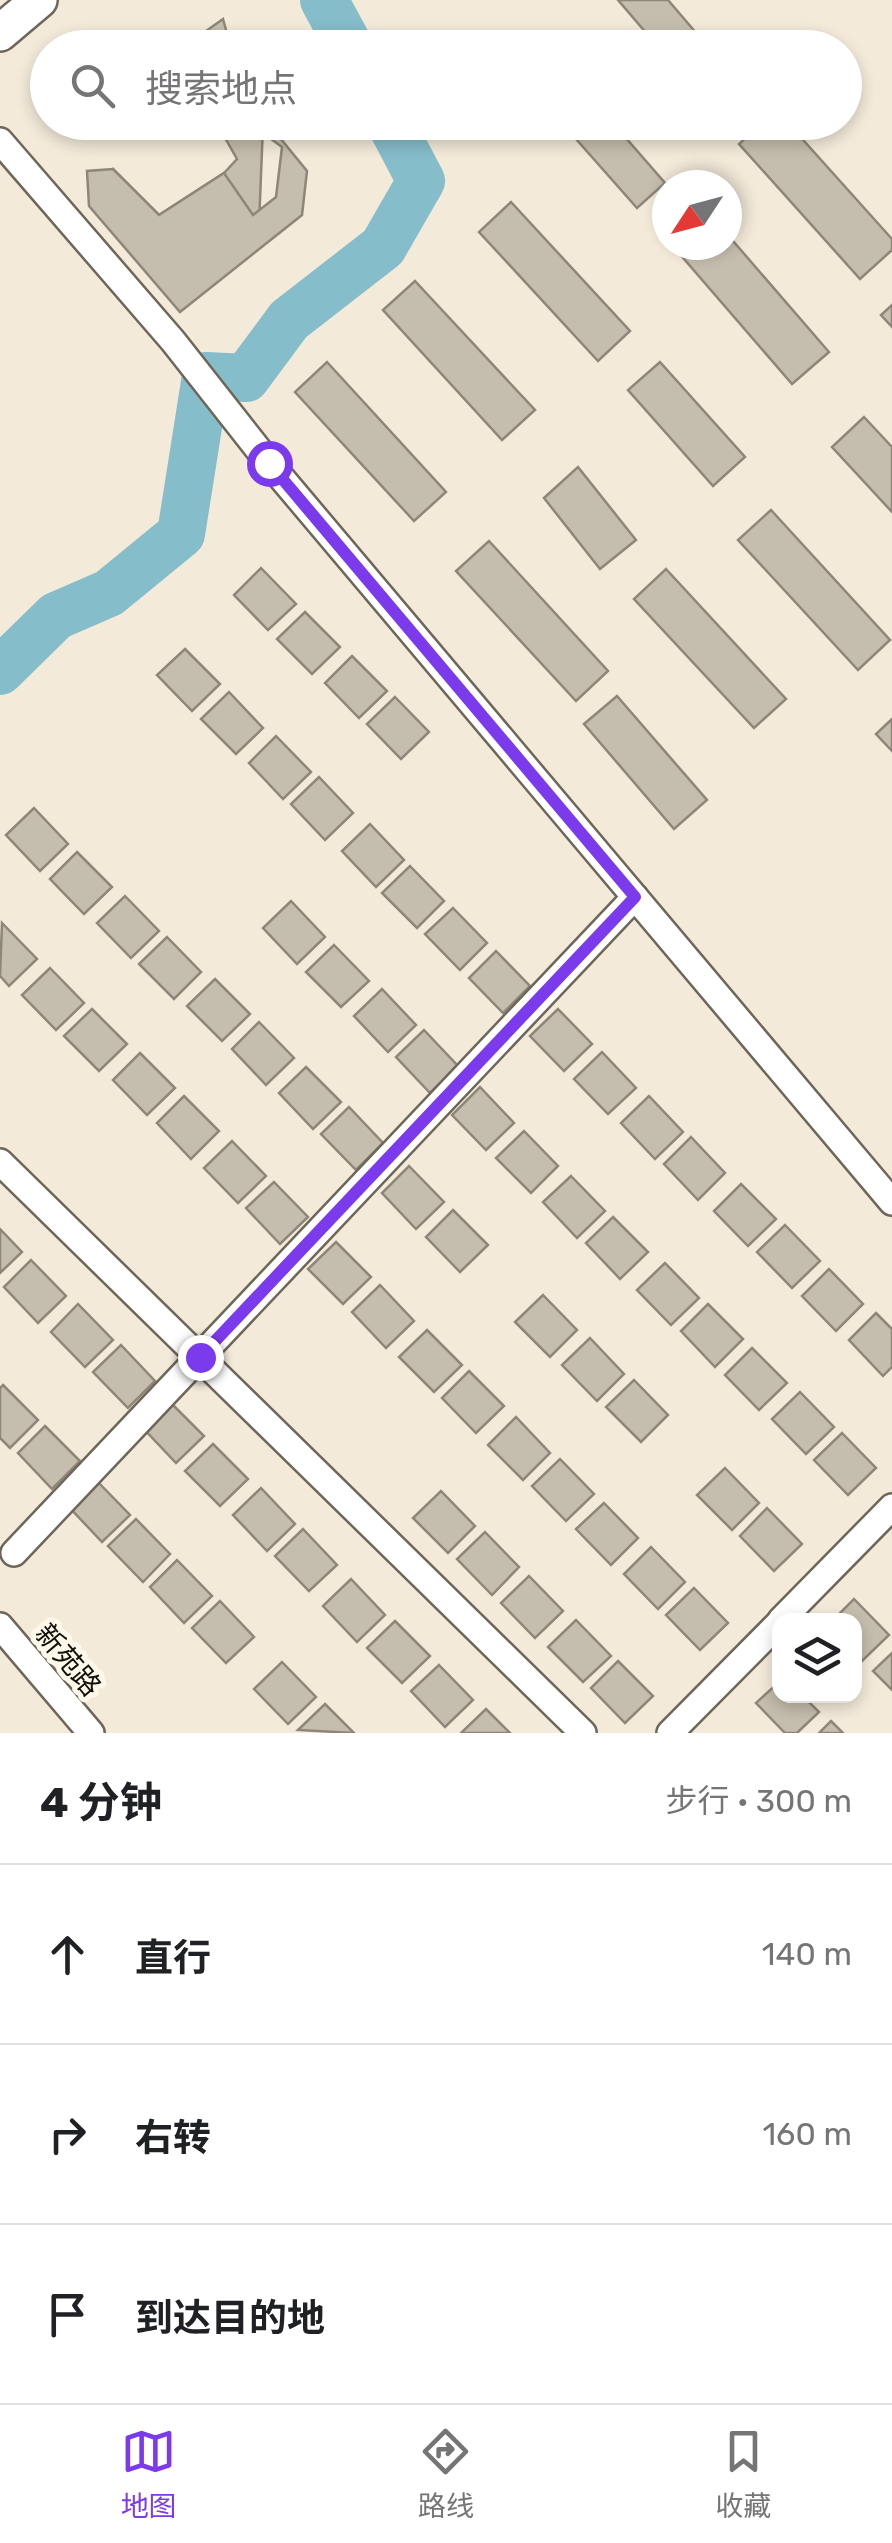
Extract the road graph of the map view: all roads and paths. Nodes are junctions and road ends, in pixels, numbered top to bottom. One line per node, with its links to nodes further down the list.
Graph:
1 (39, 0): 2 (main road)
2 (0, 33)
3 (0, 141): 4 (street)
4 (635, 897): 6 (street); 7 (street)
5 (0, 1162): 7 (street)
6 (892, 1202)
7 (200, 1357): 9 (street); 14 (street)
8 (892, 1507): 10 (street)
9 (14, 1552)
10 (788, 1613)
11 (0, 1626): 13 (street, 新苑路)
12 (772, 1629): 15 (street)
13 (91, 1733)
14 (583, 1733)
15 (670, 1733)

